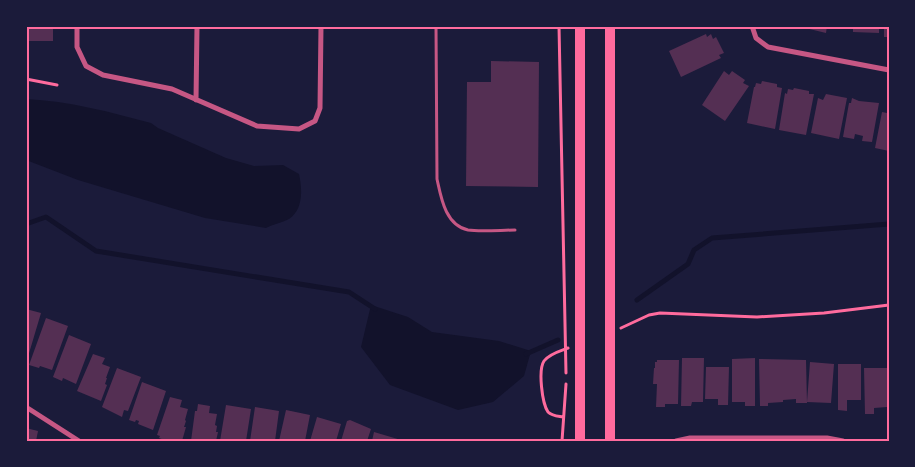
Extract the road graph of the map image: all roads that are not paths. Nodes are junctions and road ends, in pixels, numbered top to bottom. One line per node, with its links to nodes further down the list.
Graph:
1 (78, 26): 9 (street)
2 (197, 26): 9 (street)
3 (321, 26): 9 (street)
4 (436, 26): 10 (lane)
5 (580, 26): 14 (main road)
6 (610, 26): 15 (main road)
7 (752, 26): 8 (street)
8 (889, 70)
9 (196, 100)
10 (515, 230)
11 (26, 407): 13 (street)
12 (827, 439): 16 (street); 17 (street)
13 (79, 441)
14 (580, 441)
15 (610, 441)
16 (676, 441)
17 (843, 441)

